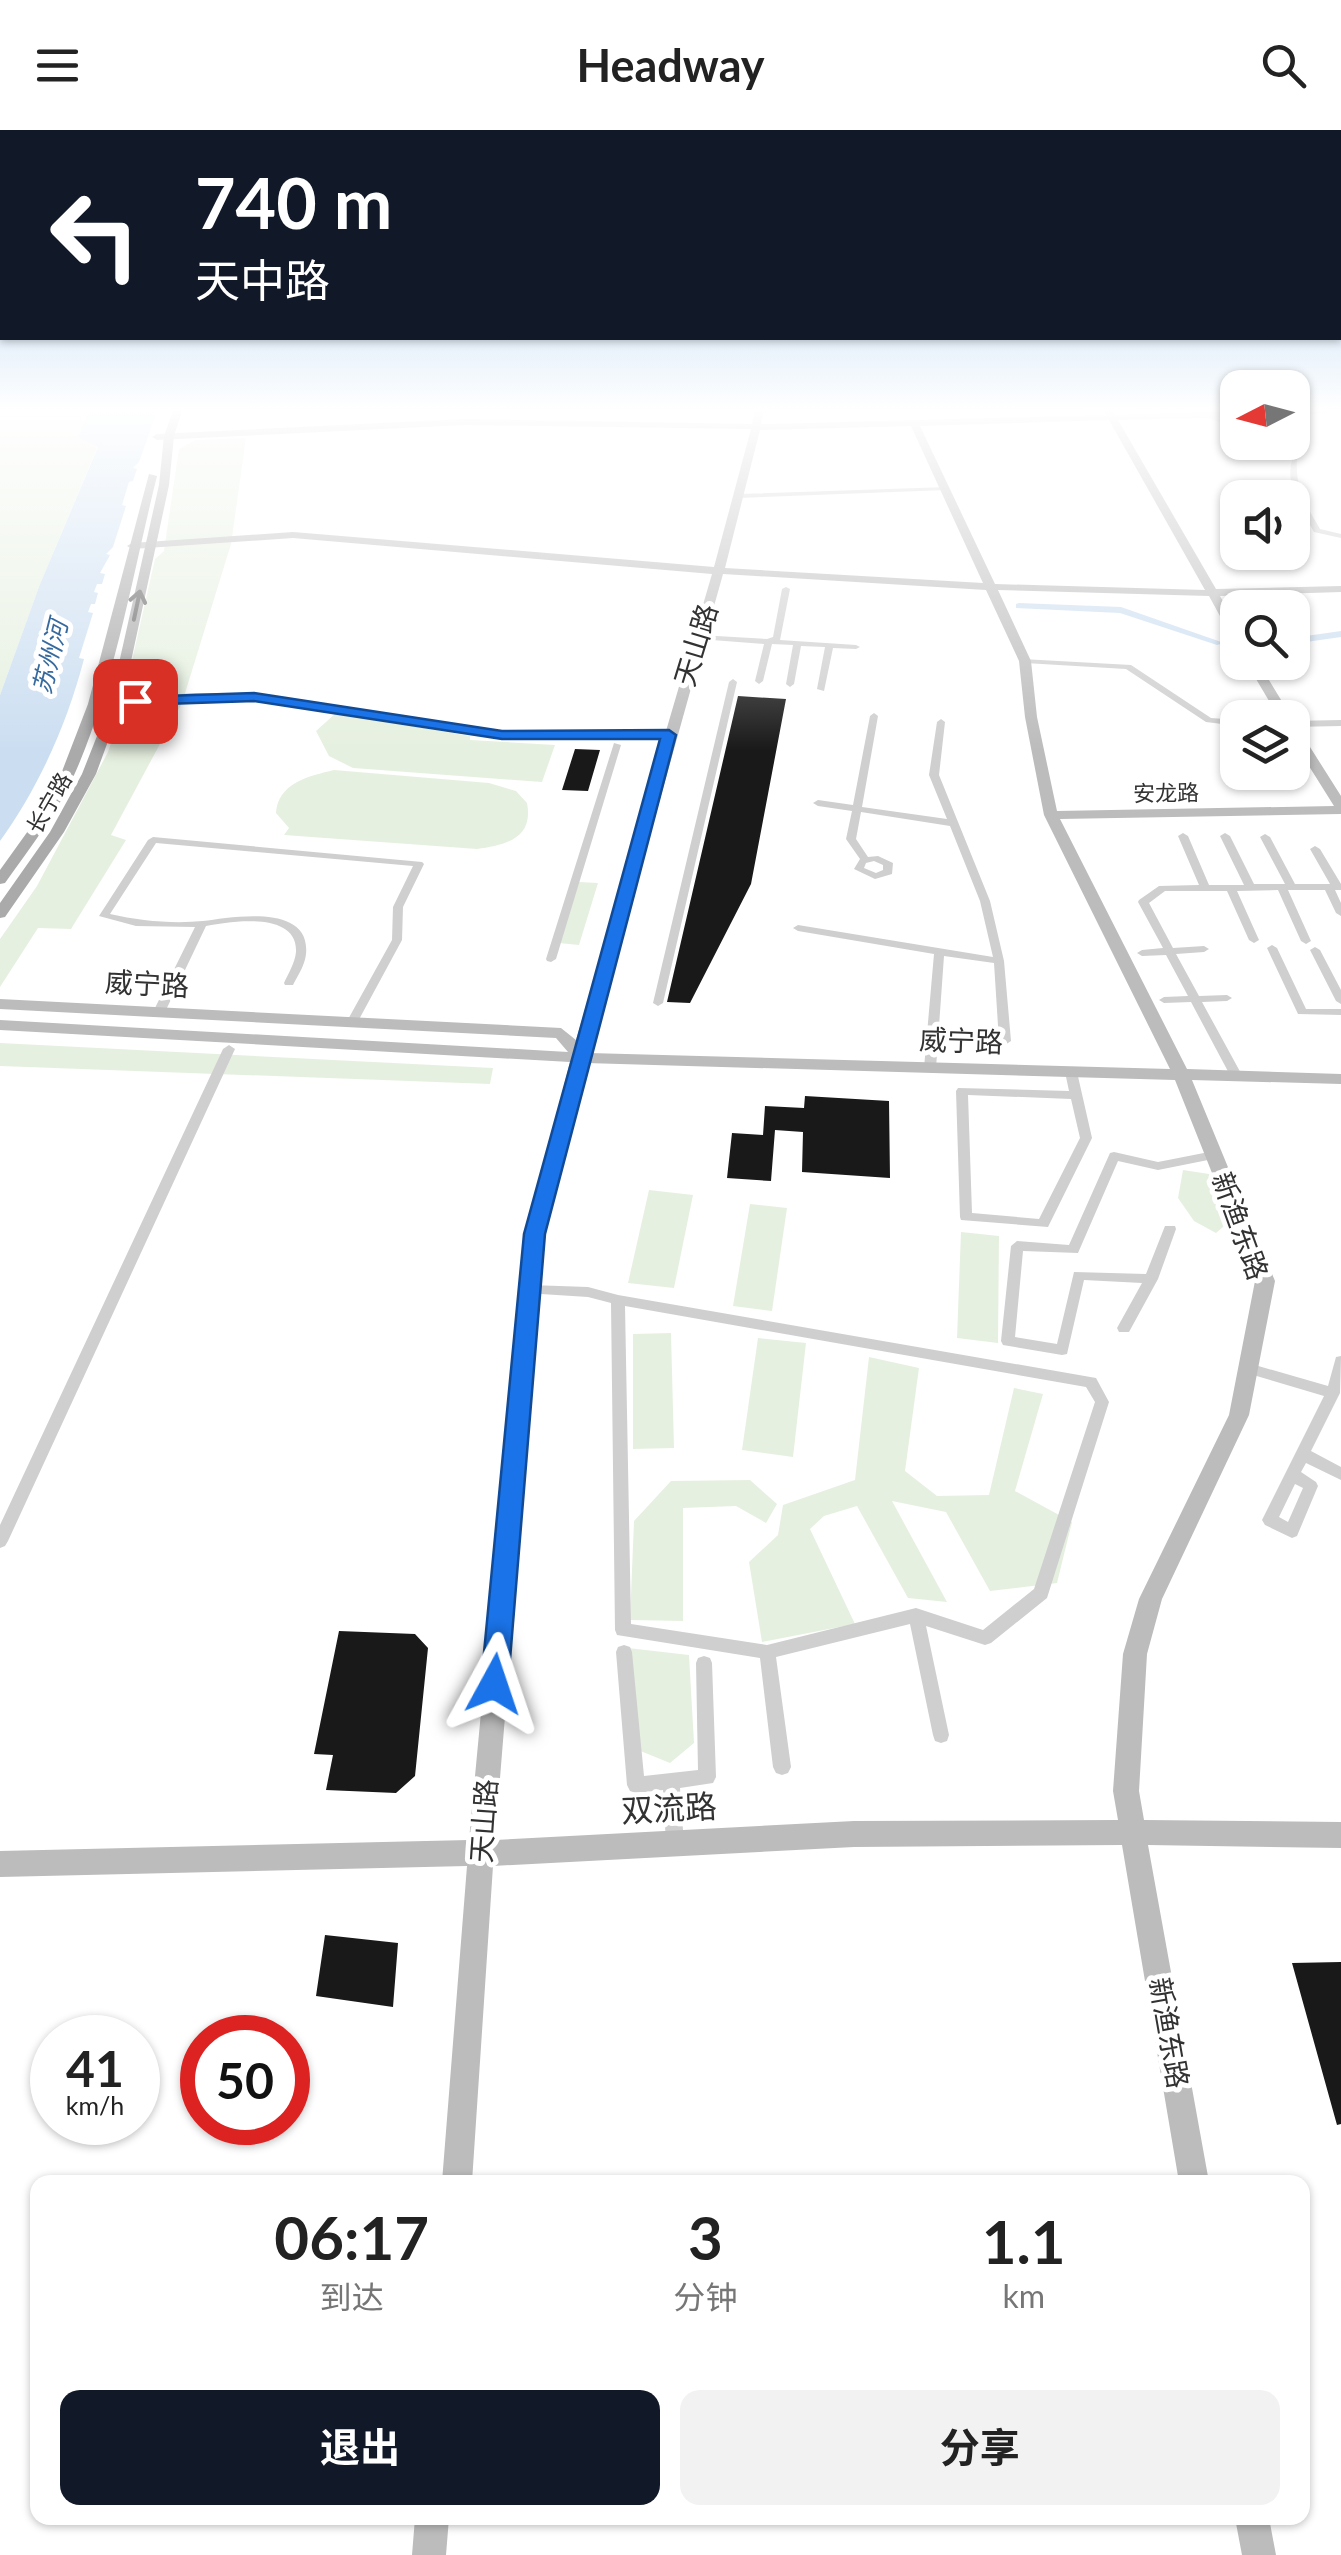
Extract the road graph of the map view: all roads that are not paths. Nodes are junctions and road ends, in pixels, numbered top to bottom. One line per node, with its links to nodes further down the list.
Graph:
1 (139, 524): 9 (main road, 长宁路)
2 (155, 524): 8 (main road, 长宁路)
3 (731, 524): 10 (street, 天山路)
4 (963, 524): 11 (street, 新渔东路)
5 (1172, 524): 14 (street)
6 (1314, 524): 7 (street)
7 (1341, 536)
8 (150, 544): 9 (street); 10 (street); 26 (main road, 长宁路, one-way to 8)
9 (132, 546): 27 (main road, 长宁路)
10 (718, 571): 11 (street); 16 (street, 天山路)
11 (992, 587): 14 (street); 21 (street, 新渔东路)
12 (786, 589): 17 (street)
13 (1341, 590): 14 (street)
14 (1210, 593): 15 (street)
15 (1220, 609)
16 (699, 637): 17 (street); 33 (street, 天山路)
17 (769, 642): 18 (street); 22 (street)
18 (798, 643): 19 (street); 24 (street)
19 (829, 645): 20 (street); 25 (street)
20 (856, 647)
21 (1026, 661): 29 (street); 39 (street, 新渔东路)
22 (759, 680)
23 (734, 682): 70 (street)
24 (790, 684)
25 (821, 689)
26 (116, 703): 27 (street); 33 (street); 53 (main road, 长宁路)
27 (94, 704): 46 (main road, 长宁路)
28 (874, 716): 37 (street)
29 (1220, 721)
30 (941, 722): 40 (street)
31 (1341, 724): 32 (street)
32 (1310, 725)
33 (669, 735): 79 (street, 天山路)
34 (617, 744): 62 (street)
35 (1310, 756): 38 (street)
36 (818, 802): 37 (street)
37 (859, 809): 40 (street); 45 (street)
38 (1341, 809): 39 (street, 安龙路)
39 (1051, 815): 82 (street, 新渔东路)
40 (952, 823): 63 (street)
41 (1183, 836): 49 (street)
42 (1225, 836): 51 (street)
43 (1266, 836): 47 (street)
44 (1316, 849): 48 (street)
45 (865, 859)
46 (0, 880)
47 (1286, 887): 48 (street); 51 (street); 68 (street)
48 (1335, 887): 52 (street)
49 (1205, 888): 50 (street); 60 (street)
50 (1231, 888): 51 (street); 56 (street)
51 (1250, 888)
52 (1341, 913)
53 (0, 914)
54 (202, 924): 64 (street); 71 (street); 75 (street)
55 (798, 928): 59 (street)
56 (1254, 940)
57 (1272, 948): 72 (street)
58 (1204, 950): 60 (street)
59 (939, 952): 63 (street); 80 (street)
60 (1170, 952): 61 (street); 66 (street)
61 (1142, 953)
62 (551, 959)
63 (999, 961): 77 (street)
64 (289, 983)
65 (1228, 998): 66 (street)
66 (1195, 999): 67 (street); 83 (street)
67 (1164, 1000)
68 (1341, 1001)
69 (0, 1004): 71 (street, 威宁路)
70 (658, 1004)
71 (159, 1012): 75 (street, 威宁路)
72 (1341, 1012)
73 (0, 1016): 75 (street)
74 (0, 1025): 75 (street)
75 (350, 1034): 79 (street, 威宁路)
76 (0, 1037): 78 (street, 威宁路)
77 (1005, 1041)
78 (230, 1049): 79 (street, 威宁路); 100 (street)
79 (580, 1056): 80 (street, 威宁路); 91 (street, 天山路)
80 (930, 1068): 81 (street, 威宁路)
81 (1072, 1072): 82 (street, 威宁路); 85 (street)
82 (1182, 1076): 83 (street, 威宁路); 86 (street, 新渔东路)
83 (1238, 1076): 84 (street, 威宁路)
84 (1341, 1079)
85 (1076, 1095): 85 (street)
86 (1214, 1155): 88 (street); 95 (street, 新渔东路)
87 (1170, 1230): 90 (street)
88 (1073, 1250): 89 (street); 89 (street)
89 (1079, 1274): 90 (street)
90 (1151, 1280): 93 (street)
91 (530, 1290): 92 (street); 111 (street, 天山路)
92 (618, 1300): 101 (street); 103 (street)
93 (1124, 1328)
94 (1341, 1360): 96 (street)
95 (1248, 1368): 96 (street); 108 (street, 新渔东路)
96 (1333, 1393): 97 (street)
97 (1303, 1454): 98 (street); 99 (street)
98 (1341, 1474)
99 (1293, 1475)
100 (0, 1541)
101 (916, 1615): 103 (street); 105 (street)
102 (624, 1652): 107 (street)
103 (767, 1652): 106 (street)
104 (704, 1662): 107 (street)
105 (940, 1735)
106 (782, 1767)
107 (671, 1781): 110 (street)
108 (1134, 1833): 109 (street, 双流路); 110 (street, 双流路); 114 (street, 新渔东路)
109 (1341, 1834)
110 (676, 1844): 111 (street, 双流路)
111 (482, 1854): 112 (street, 双流路); 113 (street, 天山路)
112 (0, 1864)
113 (458, 2175)
114 (1193, 2175)
115 (432, 2525): 117 (street)
116 (1253, 2525): 118 (street)
117 (430, 2555)
118 (1258, 2555)

